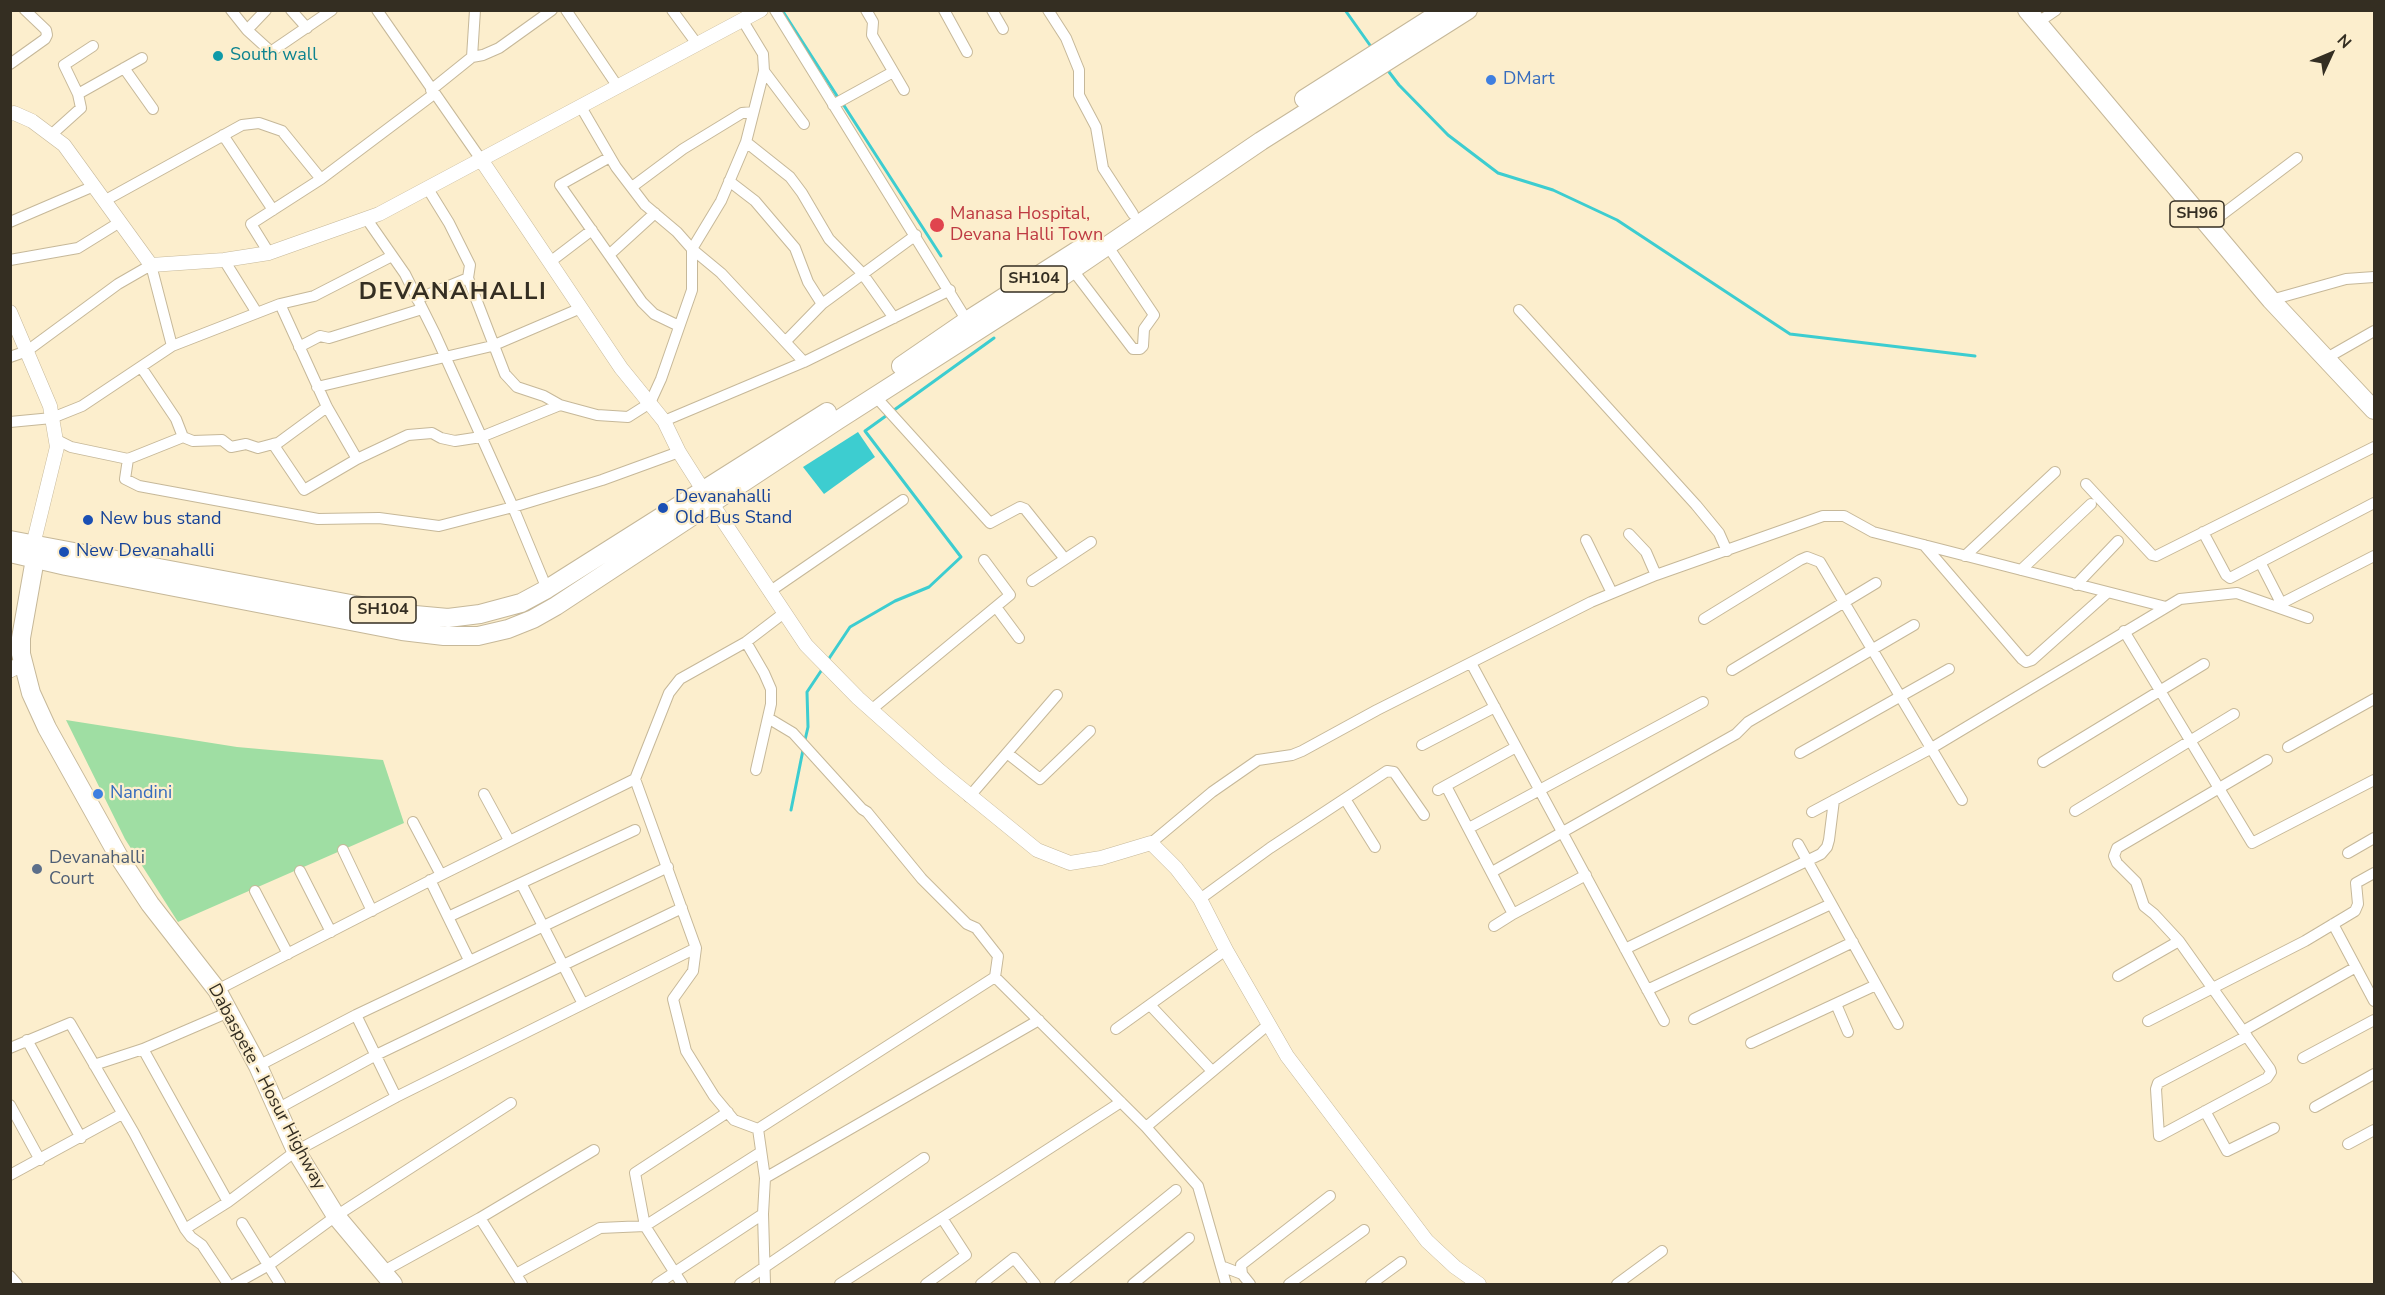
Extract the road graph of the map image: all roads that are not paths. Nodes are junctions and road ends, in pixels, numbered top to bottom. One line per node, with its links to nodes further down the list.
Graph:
1 (231, 10): 24 (street)
2 (291, 10): 22 (street)
3 (332, 10): 22 (street)
4 (377, 10): 38 (street)
5 (475, 10): 29 (street)
6 (552, 10): 29 (street)
7 (566, 10): 36 (street)
8 (672, 10): 25 (street)
9 (761, 10): 21 (street)
10 (775, 10): 40 (street)
11 (866, 10): 35 (street)
12 (944, 10): 28 (street)
13 (992, 10): 23 (street)
14 (1048, 10): 60 (street)
15 (1443, 10): 27 (main road, SH104)
16 (1468, 10): 27 (main road, SH104)
17 (2056, 10): 20 (street)
18 (261, 12): 24 (street)
19 (33, 13): 31 (street)
20 (2032, 17): 64 (main road, SH96)
21 (743, 21): 25 (street); 34 (street)
22 (307, 28): 24 (street)
23 (1003, 29)
24 (247, 30)
25 (697, 44): 36 (street)
26 (93, 46): 39 (street)
27 (1390, 51): 33 (main road, SH104)
28 (967, 52)
29 (472, 57): 38 (street)
30 (142, 58): 32 (street)
31 (10, 64)
32 (124, 68): 39 (street); 42 (street)
33 (1364, 68): 60 (main road, SH104); 67 (main road, SH104)
34 (764, 71): 44 (street); 45 (street)
35 (893, 72): 37 (street); 40 (street)
36 (618, 87): 41 (street)
37 (904, 90)
38 (433, 92): 51 (street); 52 (street)
39 (78, 94): 46 (street)
40 (833, 105): 66 (street)
41 (581, 107): 49 (street); 51 (street)
42 (153, 109)
43 (12, 110): 46 (street)
44 (753, 112): 48 (street); 55 (street)
45 (804, 124)
46 (51, 135): 54 (street)
47 (223, 135): 52 (street); 57 (street); 58 (street)
48 (746, 142): 53 (street); 77 (street)
49 (610, 157): 55 (street); 65 (street)
50 (2297, 158): 64 (street)
51 (482, 161): 56 (street); 74 (street)
52 (321, 178): 58 (street)
53 (729, 181): 68 (street); 84 (street)
54 (94, 186): 57 (street); 62 (street)
55 (632, 187): 59 (street)
56 (428, 189): 61 (street); 79 (street)
57 (104, 201): 63 (street)
58 (273, 210): 69 (street)
59 (655, 213): 68 (street); 70 (street)
60 (1133, 214): 92 (main road, SH104)
61 (366, 218): 69 (street); 71 (street)
62 (10, 222)
63 (120, 222): 72 (street); 75 (street)
64 (2207, 226): 82 (main road, SH96)
65 (592, 230): 70 (street); 74 (street)
66 (916, 235): 77 (street); 80 (street)
67 (1107, 245): 76 (main road, SH104); 76 (street)
68 (692, 249): 91 (street); 94 (street)
69 (269, 253): 73 (street)
70 (609, 255): 91 (street)
71 (392, 256): 81 (street); 83 (street)
72 (10, 260)
73 (224, 260): 75 (street); 89 (street)
74 (550, 262): 85 (street)
75 (151, 265): 95 (street); 98 (street)
76 (1072, 269): 92 (main road, SH104)
77 (862, 273): 84 (street); 90 (street)
78 (2374, 277): 82 (street)
79 (468, 278): 81 (street); 96 (street)
80 (950, 290): 90 (street); 92 (street)
81 (417, 298): 86 (street)
82 (2271, 300): 101 (main road, SH96)
83 (279, 304): 89 (street); 97 (street)
84 (822, 304): 94 (street)
85 (581, 308): 96 (street); 106 (street)
86 (422, 309): 97 (street); 100 (street)
87 (1519, 310): 135 (street)
88 (10, 312): 98 (street)
89 (257, 314): 95 (street)
90 (894, 318): 102 (street)
91 (679, 326): 106 (street)
92 (971, 327): 105 (main road, SH104); 123 (main road, SH104)
93 (2374, 331): 101 (street)
94 (786, 340): 102 (street)
95 (172, 346): 103 (street)
96 (492, 346): 100 (street); 107 (street)
97 (299, 347): 104 (street)
98 (27, 351): 99 (street); 110 (street)
99 (10, 357)
100 (446, 357): 104 (street); 113 (street)
101 (2325, 358): 109 (main road, SH96)
102 (804, 362): 111 (street)
103 (141, 367): 110 (street); 114 (street)
104 (317, 387): 108 (street)
105 (875, 396): 123 (main road, SH104); 140 (street)
106 (650, 403): 107 (street); 111 (street)
107 (560, 405): 113 (street)
108 (327, 407): 116 (street); 120 (street)
109 (2374, 410)
110 (52, 418): 112 (street); 115 (street)
111 (664, 421): 118 (street)
112 (10, 422)
113 (481, 436): 120 (street); 127 (street)
114 (183, 437): 116 (street); 119 (street)
115 (55, 439): 119 (street); 136 (street)
116 (273, 444): 120 (street)
117 (2374, 447): 128 (street)
118 (679, 452): 123 (street); 127 (street)
119 (128, 459): 127 (street)
120 (357, 459)
121 (2055, 472): 138 (street)
122 (2086, 484): 128 (street)
123 (708, 497): 136 (main road, SH104); 148 (main road, SH104); 149 (street)
124 (903, 500): 149 (street)
125 (2374, 503): 142 (street)
126 (2091, 504): 143 (street)
127 (513, 507): 148 (street)
128 (2203, 532): 142 (street)
129 (1629, 534): 144 (street)
130 (10, 540): 136 (main road)
131 (1586, 540): 150 (street)
132 (2118, 541): 147 (street)
133 (1091, 542): 140 (street)
134 (1924, 545): 135 (street); 138 (street); 151 (street)
135 (1727, 551): 144 (street)
136 (34, 552): 137 (main road); 148 (main road, SH104); 165 (main road, Dabaspete - Hosur Highway)
137 (10, 553)
138 (1965, 556): 143 (street)
139 (2374, 556): 142 (street)
140 (1065, 559): 145 (street)
141 (984, 560): 153 (street)
142 (2260, 562)
143 (2021, 570): 147 (street)
144 (1656, 575): 150 (street)
145 (1032, 581)
146 (1876, 583): 152 (street)
147 (2076, 585): 151 (street)
148 (547, 589)
149 (769, 592): 155 (street)
150 (1612, 593): 163 (street)
151 (2108, 593): 154 (street)
152 (1843, 602): 157 (street); 162 (street); 167 (street)
153 (996, 607): 160 (street); 174 (street)
154 (2166, 607): 156 (street); 159 (street)
155 (784, 613): 161 (street); 174 (street)
156 (2308, 618)
157 (1704, 619)
158 (1914, 624): 162 (street)
159 (2124, 631): 168 (street); 182 (street)
160 (1019, 638)
161 (746, 642): 176 (street); 188 (street)
162 (1872, 650): 170 (street); 203 (street)
163 (1471, 663): 173 (street); 206 (street)
164 (2204, 664): 168 (street)
165 (16, 667): 244 (main road, Dabaspete - Hosur Highway)
166 (1949, 669): 170 (street)
167 (1732, 670)
168 (2161, 689): 178 (street); 186 (street)
169 (1057, 695): 183 (street)
170 (1900, 697): 182 (street); 184 (street)
171 (2374, 699): 181 (street)
172 (1703, 702): 191 (street)
173 (1495, 707): 179 (street); 180 (street)
174 (871, 710): 193 (street)
175 (2234, 714): 178 (street)
176 (768, 718): 187 (street); 241 (street)
177 (1090, 731): 183 (street)
178 (2192, 740): 190 (street); 197 (street)
179 (1422, 745)
180 (1516, 747): 191 (street); 201 (street)
181 (2288, 747)
182 (1930, 749): 195 (street); 196 (street)
183 (1007, 753): 193 (street)
184 (1800, 753)
185 (2267, 760): 190 (street)
186 (2043, 762)
187 (756, 770)
188 (635, 779): 205 (street); 212 (street)
189 (2374, 780): 190 (street)
190 (2219, 789): 231 (street)
191 (1540, 790): 201 (street); 203 (street)
192 (484, 794): 205 (street)
193 (969, 797): 206 (street)
194 (1345, 799): 199 (street); 208 (street); 221 (street)
195 (1834, 800): 198 (street); 211 (street)
196 (1962, 800)
197 (2075, 811)
198 (1812, 812)
199 (1425, 815)
200 (413, 822): 216 (street)
201 (1469, 828): 214 (street)
202 (635, 830): 219 (street)
203 (1563, 834): 214 (street); 217 (street)
204 (2374, 838): 210 (street)
205 (509, 840): 216 (street)
206 (1151, 843): 221 (street)
207 (1798, 844): 211 (street)
208 (1375, 846)
209 (343, 850): 224 (street)
210 (2348, 854)
211 (1807, 861): 222 (street); 234 (street)
212 (668, 867): 223 (street); 228 (street)
213 (300, 871): 230 (street)
214 (1492, 872): 225 (street)
215 (2374, 873): 227 (street)
216 (441, 874): 218 (street)
217 (1586, 875): 225 (street); 234 (street)
218 (430, 880): 224 (street); 226 (street)
219 (521, 883): 226 (street); 228 (street)
220 (255, 891): 236 (street)
221 (1200, 899): 235 (street)
222 (1831, 904): 232 (street); 245 (street)
223 (682, 908): 233 (street); 238 (street)
224 (372, 910): 230 (street)
225 (1513, 914): 229 (street)
226 (448, 917): 237 (street)
227 (2333, 924): 239 (street); 243 (street)
228 (542, 925): 237 (street); 238 (street)
229 (1494, 926)
230 (331, 932): 236 (street)
231 (2180, 941): 240 (street); 243 (street)
232 (1853, 942): 242 (street); 252 (street)
233 (696, 948): 247 (street); 279 (street)
234 (1625, 949): 245 (street)
235 (1226, 950): 249 (street); 257 (street)
236 (288, 954): 244 (street)
237 (470, 960): 251 (street)
238 (563, 965): 247 (street); 266 (street)
239 (2356, 967): 246 (street); 261 (street)
240 (2118, 976)
241 (995, 977): 253 (street); 283 (street)
242 (1876, 985): 248 (street); 258 (street)
243 (2212, 988): 256 (street); 261 (street)
244 (217, 990): 250 (main road, Dabaspete - Hosur Highway)
245 (1647, 990): 255 (street)
246 (2374, 1001)
247 (583, 1004): 272 (street)
248 (1836, 1004): 260 (street); 263 (street)
249 (1150, 1005): 259 (street); 270 (street)
250 (229, 1012): 265 (street); 269 (main road, Dabaspete - Hosur Highway)
251 (356, 1015): 266 (street); 269 (street)
252 (1694, 1019)
253 (1039, 1020): 274 (street); 293 (street)
254 (2374, 1020): 267 (street)
255 (1664, 1021)
256 (2148, 1021)
257 (1269, 1024): 270 (street); 335 (street)
258 (1898, 1024)
259 (1116, 1029)
260 (1848, 1032)
261 (2245, 1034): 278 (street); 278 (street)
262 (27, 1040): 264 (street); 268 (street); 285 (street)
263 (1751, 1043)
264 (10, 1048)
265 (143, 1049): 268 (street); 296 (street)
266 (376, 1055): 272 (street); 277 (street)
267 (2302, 1058)
268 (94, 1065): 280 (street)
269 (258, 1066): 277 (main road, Dabaspete - Hosur Highway)
270 (1212, 1071): 281 (street)
271 (2374, 1074): 276 (street)
272 (396, 1097): 287 (street)
273 (511, 1102): 298 (street)
274 (1121, 1102): 281 (street); 300 (street)
275 (10, 1105): 291 (street)
276 (2315, 1107)
277 (279, 1108): 287 (main road, Dabaspete - Hosur Highway)
278 (2205, 1111): 282 (street)
279 (728, 1112): 283 (street); 302 (street)
280 (122, 1114): 285 (street); 303 (street)
281 (1146, 1127): 309 (street)
282 (2274, 1128)
283 (758, 1129): 289 (street)
284 (2374, 1130): 286 (street)
285 (81, 1138): 291 (street)
286 (2348, 1144)
287 (296, 1150): 296 (street); 298 (main road, Dabaspete - Hosur Highway)
288 (594, 1150): 299 (street)
289 (761, 1152): 293 (street); 302 (street)
290 (924, 1158): 310 (street)
291 (40, 1160): 292 (street)
292 (10, 1174)
293 (765, 1178): 297 (street)
294 (1176, 1190): 329 (street)
295 (1330, 1196): 313 (street)
296 (228, 1202): 303 (street)
297 (763, 1215): 310 (street); 311 (street)
298 (336, 1216): 308 (street); 315 (main road, Dabaspete - Hosur Highway)
299 (480, 1218): 312 (street); 315 (street)
300 (942, 1218): 325 (street); 326 (street)
301 (242, 1223): 308 (street)
302 (645, 1226): 311 (street); 312 (street)
303 (185, 1228): 317 (street)
304 (1364, 1230): 333 (street)
305 (1189, 1238): 330 (street)
306 (1662, 1251): 336 (street)
307 (1401, 1262): 334 (street)
308 (269, 1265): 318 (street); 319 (street)
309 (1221, 1266): 313 (street); 331 (street)
310 (763, 1268): 323 (street); 324 (street)
311 (675, 1273): 321 (street); 322 (street)
312 (516, 1274): 320 (street)
313 (1242, 1274): 332 (street)
314 (10, 1276): 316 (street)
315 (388, 1278)
316 (17, 1284)
317 (228, 1284)
318 (235, 1284)
319 (280, 1284)
320 (522, 1284)
321 (657, 1284)
322 (682, 1284)
323 (740, 1284)
324 (765, 1284)
325 (840, 1284)
326 (926, 1284)
327 (981, 1284): 328 (street)
328 (1035, 1284)
329 (1060, 1284)
330 (1133, 1284)
331 (1226, 1284)
332 (1250, 1284)
333 (1289, 1284)
334 (1371, 1284)
335 (1479, 1284)
336 (1617, 1284)

